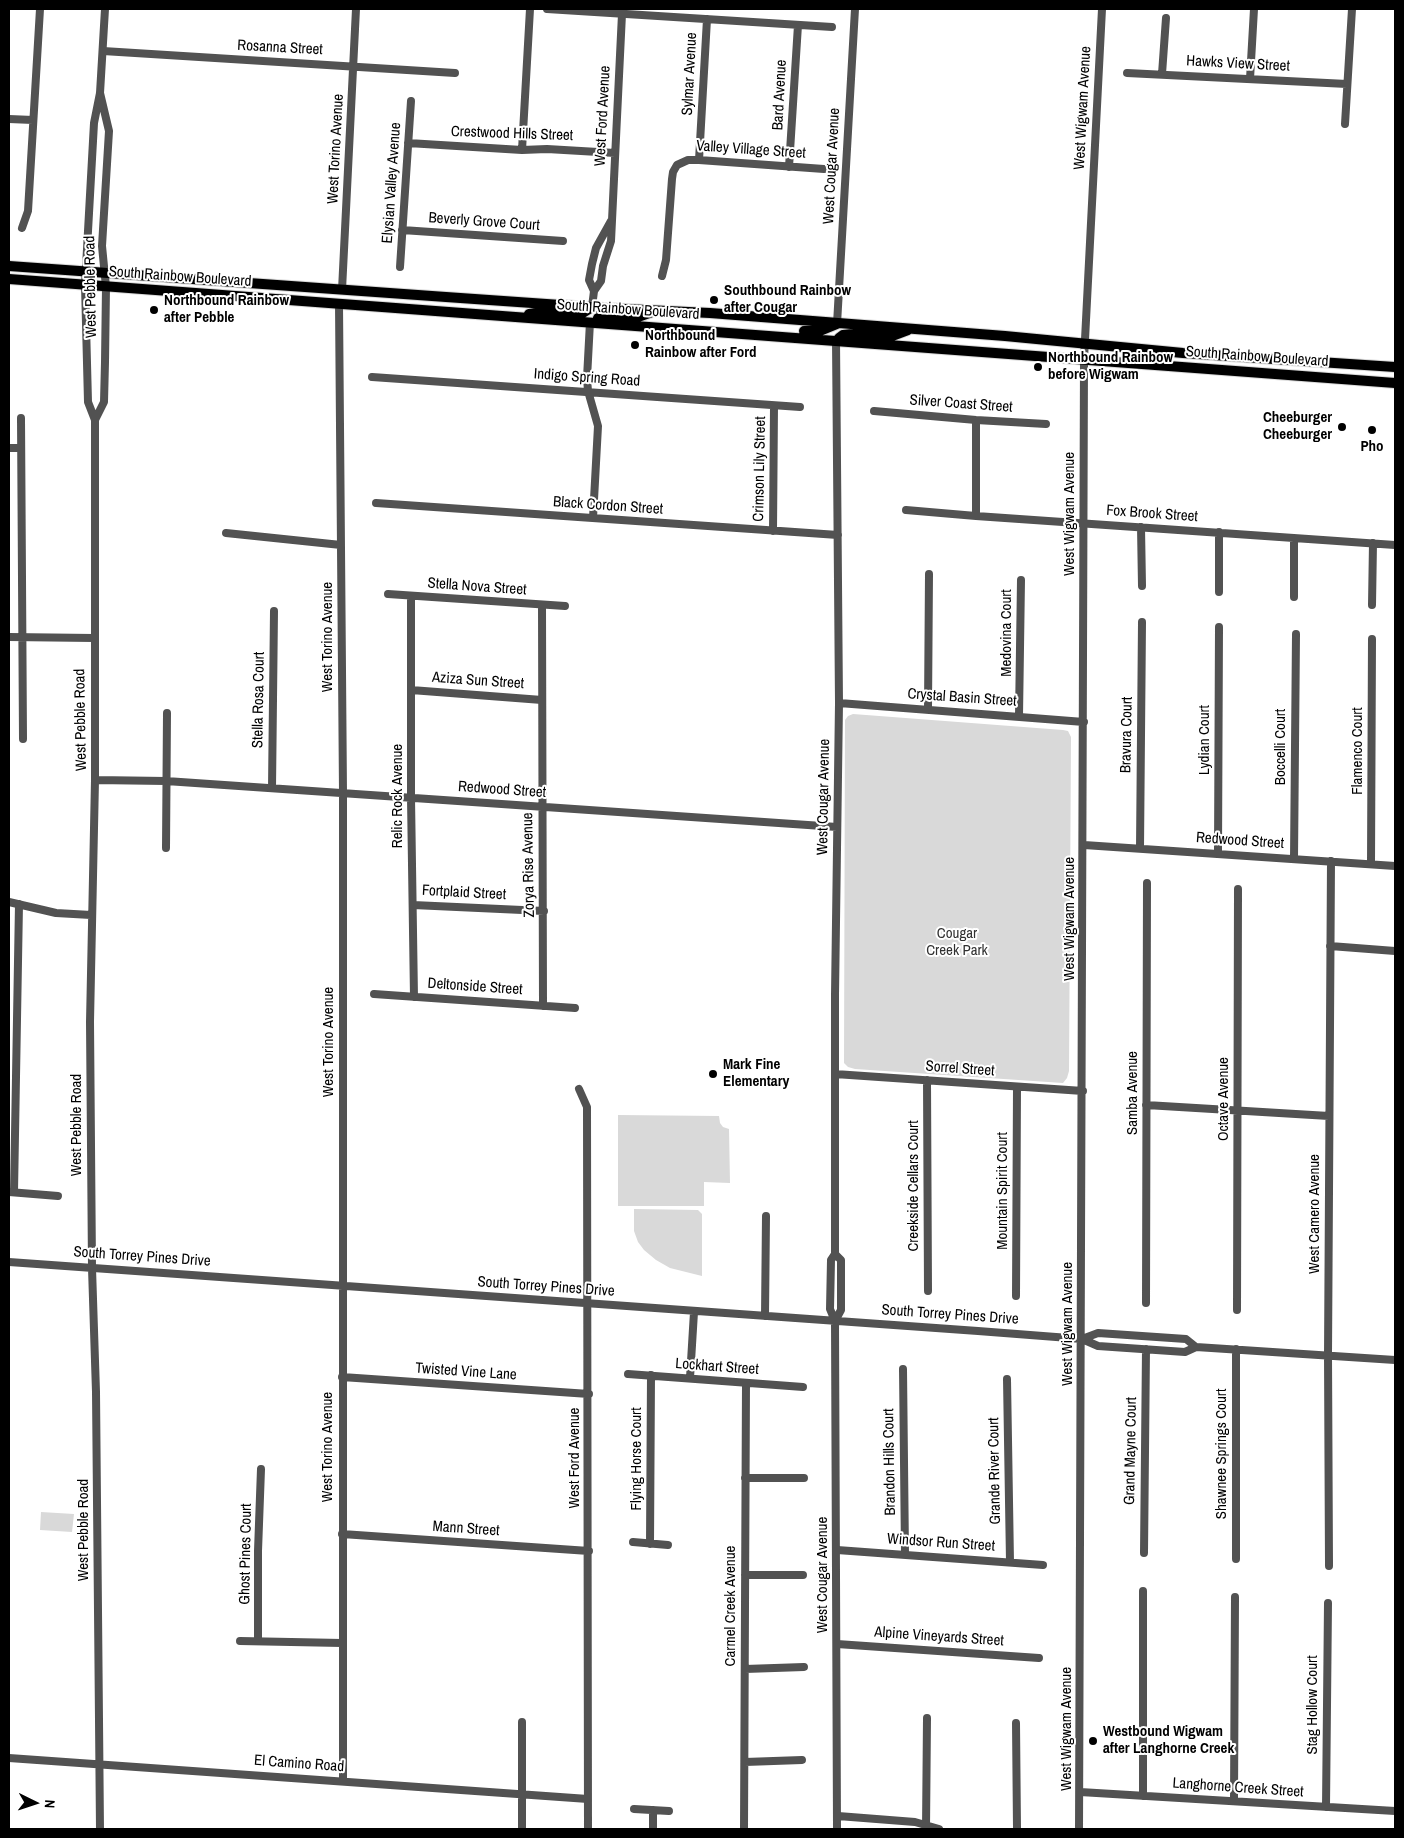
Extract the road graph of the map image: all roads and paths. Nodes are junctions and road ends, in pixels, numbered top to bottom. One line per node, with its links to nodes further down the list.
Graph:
1 (40, 9): 25 (street)
2 (105, 9): 15 (street, West Pebble Road)
3 (356, 9): 16 (street, West Torino Avenue)
4 (530, 9): 28 (street)
5 (547, 9): 10 (street)
6 (855, 9): 54 (street, West Cougar Avenue)
7 (1102, 9): 58 (street, West Wigwam Avenue)
8 (1254, 9): 20 (street)
9 (1352, 9): 21 (street)
10 (622, 14): 12 (street); 29 (street, West Ford Avenue)
11 (1166, 18): 19 (street)
12 (707, 19): 13 (street); 30 (street, Sylmar Avenue)
13 (798, 25): 14 (street); 31 (street, Bard Avenue)
14 (832, 27)
15 (103, 51): 16 (street, Rosanna Street); 22 (street, West Pebble Road)
16 (354, 66): 17 (street, Rosanna Street); 45 (street, West Torino Avenue)
17 (455, 73)
18 (1127, 73): 19 (street, Hawks View Street)
19 (1162, 74): 20 (street, Hawks View Street)
20 (1250, 79): 21 (street, Hawks View Street)
21 (1347, 84): 26 (street)
22 (100, 93): 39 (street, West Pebble Road); 40 (street, West Pebble Road)
23 (411, 101): 27 (street, Elysian Valley Avenue)
24 (9, 119): 25 (street)
25 (33, 120): 34 (street)
26 (1345, 124)
27 (408, 143): 28 (street, Crestwood Hills Street); 35 (street, Elysian Valley Avenue)
28 (522, 150): 29 (street, Crestwood Hills Street)
29 (615, 153): 33 (street, West Ford Avenue)
30 (699, 160): 31 (street, Valley Village Street); 41 (street, Valley Village Street)
31 (789, 167): 32 (street, Valley Village Street)
32 (824, 169)
33 (612, 220): 46 (street, West Ford Avenue); 46 (street, West Ford Avenue)
34 (22, 228)
35 (402, 230): 36 (street, Beverly Grove Court); 38 (street, Elysian Valley Avenue)
36 (563, 241)
37 (9, 266): 39 (main road, South Rainbow Boulevard)
38 (400, 267)
39 (85, 272): 40 (main road, South Rainbow Boulevard); 43 (street, West Pebble Road)
40 (104, 274): 44 (street, West Pebble Road); 45 (main road, South Rainbow Boulevard)
41 (662, 276)
42 (9, 279): 43 (main road, South Rainbow Boulevard)
43 (85, 285): 44 (main road, South Rainbow Boulevard); 71 (street, West Pebble Road)
44 (106, 287): 48 (main road, South Rainbow Boulevard); 71 (street, West Pebble Road)
45 (342, 290): 47 (main road, South Rainbow Boulevard); 48 (main road)
46 (594, 291): 50 (street, West Ford Avenue)
47 (392, 294): 49 (main road); 50 (main road, South Rainbow Boulevard)
48 (258, 298): 49 (main road, South Rainbow Boulevard)
49 (339, 304): 52 (main road, South Rainbow Boulevard); 88 (street, West Torino Avenue)
50 (592, 307): 51 (main road, South Rainbow Boulevard); 52 (main road)
51 (655, 310): 53 (main road); 54 (main road, South Rainbow Boulevard)
52 (516, 317): 53 (main road, South Rainbow Boulevard)
53 (590, 322): 56 (main road, South Rainbow Boulevard); 66 (street)
54 (837, 324): 55 (main road, South Rainbow Boulevard); 56 (main road)
55 (911, 329): 57 (main road); 58 (main road, South Rainbow Boulevard)
56 (756, 335): 57 (main road, South Rainbow Boulevard)
57 (836, 340): 59 (main road, South Rainbow Boulevard); 85 (street, West Cougar Avenue)
58 (1085, 345): 59 (street, West Wigwam Avenue); 60 (main road, South Rainbow Boulevard)
59 (1084, 359): 62 (main road, South Rainbow Boulevard); 80 (street, West Wigwam Avenue)
60 (1323, 362): 61 (main road, South Rainbow Boulevard); 62 (main road)
61 (1395, 368): 64 (main road)
62 (1255, 372): 64 (main road, South Rainbow Boulevard)
63 (372, 377): 66 (street, Indigo Spring Road)
64 (1338, 378): 65 (main road, South Rainbow Boulevard)
65 (1395, 383)
66 (588, 391): 67 (street, Indigo Spring Road); 79 (street)
67 (774, 406): 68 (street, Indigo Spring Road); 82 (street, Crimson Lily Street)
68 (800, 407)
69 (874, 411): 72 (street, Silver Coast Street)
70 (21, 418): 75 (street)
71 (95, 420): 106 (street, West Pebble Road)
72 (976, 420): 73 (street, Silver Coast Street); 78 (street)
73 (1046, 424)
74 (9, 448): 75 (street)
75 (20, 448): 105 (street)
76 (376, 503): 79 (street, Black Cordon Street)
77 (906, 510): 78 (street, Fox Brook Street)
78 (976, 516): 80 (street, Fox Brook Street)
79 (593, 518): 82 (street, Black Cordon Street)
80 (1084, 524): 81 (street, Fox Brook Street); 114 (street, West Wigwam Avenue)
81 (1141, 527): 83 (street, Fox Brook Street); 92 (street)
82 (772, 531): 85 (street, Black Cordon Street)
83 (1219, 532): 86 (street, Fox Brook Street); 93 (street)
84 (226, 533): 88 (street)
85 (838, 535): 110 (street, West Cougar Avenue)
86 (1294, 538): 87 (street, Fox Brook Street); 96 (street)
87 (1373, 543): 89 (street, Fox Brook Street); 98 (street)
88 (341, 544): 119 (street, West Torino Avenue)
89 (1395, 545)
90 (930, 574): 111 (street)
91 (1021, 580): 113 (street, Medovina Court)
92 (1142, 586)
93 (1219, 592)
94 (388, 594): 95 (street, Stella Nova Street)
95 (411, 596): 97 (street, Stella Nova Street); 108 (street, Relic Rock Avenue)
96 (1294, 597)
97 (542, 605): 99 (street, Stella Nova Street); 109 (street, Zorya Rise Avenue)
98 (1372, 605)
99 (565, 606)
100 (274, 611): 118 (street, Stella Rosa Court)
101 (1142, 622): 125 (street, Bravura Court)
102 (1219, 627): 126 (street, Lydian Court)
103 (1296, 634): 127 (street, Boccelli Court)
104 (9, 637): 105 (street)
105 (22, 638): 106 (street); 115 (street)
106 (94, 638): 116 (street, West Pebble Road)
107 (1372, 638): 129 (street, Flamenco Court)
108 (411, 690): 109 (street, Aziza Sun Street); 120 (street, Relic Rock Avenue)
109 (542, 700): 121 (street, Zorya Rise Avenue)
110 (839, 703): 111 (street, Crystal Basin Street); 122 (street, West Cougar Avenue)
111 (928, 709): 113 (street, Crystal Basin Street)
112 (167, 713): 117 (street)
113 (1019, 716): 114 (street, Crystal Basin Street)
114 (1084, 722): 123 (street, West Wigwam Avenue)
115 (23, 740)
116 (95, 780): 117 (street, Redwood Street); 137 (street, West Pebble Road)
117 (166, 781): 118 (street, Redwood Street); 124 (street)
118 (272, 788): 119 (street, Redwood Street)
119 (342, 793): 120 (street, Redwood Street); 157 (street, West Torino Avenue)
120 (411, 798): 121 (street, Redwood Street); 135 (street, Relic Rock Avenue)
121 (543, 807): 122 (street, Redwood Street); 136 (street, Zorya Rise Avenue)
122 (837, 827): 144 (street, West Cougar Avenue)
123 (1084, 845): 125 (street, Redwood Street); 148 (street, West Wigwam Avenue)
124 (166, 848)
125 (1140, 848): 126 (street, Redwood Street)
126 (1218, 854): 127 (street, Redwood Street)
127 (1294, 859): 128 (street, Redwood Street)
128 (1331, 862): 129 (street, Redwood Street); 138 (street, West Camero Avenue)
129 (1372, 864): 130 (street, Redwood Street)
130 (1395, 866)
131 (1148, 883): 149 (street, Samba Avenue)
132 (1238, 889): 150 (street, Octave Avenue)
133 (9, 902): 134 (street)
134 (19, 904): 137 (street); 152 (street)
135 (413, 905): 136 (street, Fortplaid Street); 141 (street, Relic Rock Avenue)
136 (544, 911): 142 (street, Zorya Rise Avenue)
137 (91, 915): 156 (street, West Pebble Road)
138 (1330, 946): 139 (street); 151 (street, West Camero Avenue)
139 (1395, 951)
140 (374, 994): 141 (street, Deltonside Street)
141 (414, 997): 142 (street, Deltonside Street)
142 (543, 1006): 143 (street, Deltonside Street)
143 (575, 1008)
144 (835, 1074): 145 (street, Sorrel Street); 165 (street, West Cougar Avenue)
145 (927, 1080): 146 (street, Sorrel Street); 158 (street, Creekside Cellars Court)
146 (1017, 1087): 148 (street, Sorrel Street); 159 (street, Mountain Spirit Court)
147 (579, 1089): 161 (street, West Ford Avenue)
148 (1083, 1091): 166 (street, West Wigwam Avenue)
149 (1146, 1105): 150 (street); 160 (street, Samba Avenue)
150 (1237, 1110): 151 (street); 162 (street, Octave Avenue)
151 (1329, 1116): 170 (street, West Camero Avenue)
152 (11, 1192): 153 (street)
153 (58, 1196)
154 (766, 1216): 164 (street)
155 (9, 1262): 156 (street, South Torrey Pines Drive)
156 (92, 1268): 157 (street, South Torrey Pines Drive); 214 (street, West Pebble Road)
157 (343, 1285): 161 (street, South Torrey Pines Drive); 175 (street, West Torino Avenue)
158 (928, 1291)
159 (1016, 1296)
160 (1146, 1303)
161 (589, 1304): 163 (street, South Torrey Pines Drive); 180 (street, West Ford Avenue)
162 (1237, 1310)
163 (694, 1312): 164 (street, South Torrey Pines Drive); 176 (street)
164 (765, 1316): 165 (street, South Torrey Pines Drive)
165 (835, 1321): 166 (street, South Torrey Pines Drive); 188 (street, West Cougar Avenue)
166 (1082, 1339): 167 (street, South Torrey Pines Drive); 168 (street, South Torrey Pines Drive); 216 (street, West Wigwam Avenue)
167 (1196, 1347): 168 (street, South Torrey Pines Drive); 169 (street, South Torrey Pines Drive)
168 (1146, 1349): 190 (street, Grand Mayne Court)
169 (1236, 1349): 170 (street, South Torrey Pines Drive); 192 (street, Shawnee Springs Court)
170 (1328, 1356): 171 (street, South Torrey Pines Drive); 195 (street, West Camero Avenue)
171 (1395, 1360)
172 (903, 1369): 191 (street, Brandon Hills Court)
173 (628, 1374): 174 (street, Lockhart Street)
174 (651, 1376): 176 (street, Lockhart Street); 186 (street, Flying Horse Court)
175 (342, 1377): 180 (street, Twisted Vine Lane); 184 (street, West Torino Avenue)
176 (690, 1378): 178 (street, Lockhart Street)
177 (1007, 1379): 193 (street, Grande River Court)
178 (746, 1383): 179 (street, Lockhart Street); 182 (street, Carmel Creek Avenue)
179 (804, 1387)
180 (589, 1394): 189 (street, West Ford Avenue)
181 (261, 1469): 201 (street, Ghost Pines Court)
182 (745, 1478): 183 (street); 196 (street, Carmel Creek Avenue)
183 (804, 1478)
184 (342, 1534): 189 (street, Mann Street); 203 (street, West Torino Avenue)
185 (633, 1542): 186 (street)
186 (650, 1544): 187 (street)
187 (668, 1545)
188 (837, 1550): 191 (street, Windsor Run Street); 204 (street, West Cougar Avenue)
189 (589, 1552): 219 (street, West Ford Avenue)
190 (1144, 1553)
191 (905, 1554): 193 (street, Windsor Run Street)
192 (1236, 1559)
193 (1010, 1562): 194 (street, Windsor Run Street)
194 (1043, 1565)
195 (1329, 1566)
196 (745, 1575): 197 (street); 207 (street, Carmel Creek Avenue)
197 (803, 1575)
198 (1144, 1591): 218 (street)
199 (1235, 1597): 220 (street)
200 (1328, 1602): 221 (street, Stag Hollow Court)
201 (258, 1640): 202 (street); 203 (street)
202 (240, 1641)
203 (342, 1642): 215 (street, West Torino Avenue)
204 (837, 1644): 205 (street, Alpine Vineyards Street); 226 (street, West Cougar Avenue)
205 (1039, 1658)
206 (804, 1667): 207 (street)
207 (745, 1669): 213 (street, Carmel Creek Avenue)
208 (927, 1718): 227 (street)
209 (522, 1722): 217 (street)
210 (1016, 1723): 235 (street)
211 (9, 1758): 214 (street, El Camino Road)
212 (802, 1760): 213 (street)
213 (744, 1762): 232 (street, Carmel Creek Avenue)
214 (99, 1764): 215 (street, El Camino Road); 228 (street, West Pebble Road)
215 (343, 1781): 217 (street, El Camino Road)
216 (1080, 1792): 218 (street, Langhorne Creek Street); 236 (street, West Wigwam Avenue)
217 (522, 1794): 219 (street, El Camino Road); 229 (street)
218 (1143, 1796): 220 (street, Langhorne Creek Street)
219 (588, 1798): 230 (street, West Ford Avenue)
220 (1234, 1801): 221 (street, Langhorne Creek Street)
221 (1326, 1807): 225 (street, Langhorne Creek Street)
222 (634, 1809): 223 (street)
223 (653, 1810): 224 (street); 231 (street)
224 (669, 1811)
225 (1395, 1811)
226 (838, 1816): 227 (street); 233 (street, West Cougar Avenue)
227 (926, 1827): 234 (street)
228 (100, 1829)
229 (522, 1829)
230 (588, 1829)
231 (653, 1829)
232 (744, 1829)
233 (837, 1829)
234 (939, 1829)
235 (1016, 1829)
236 (1080, 1829)

